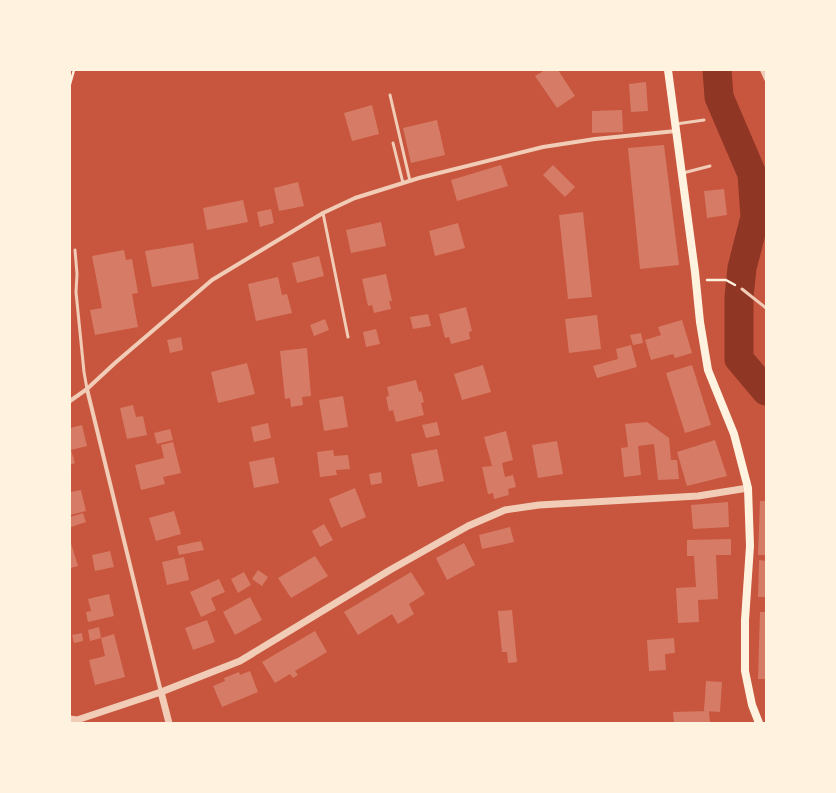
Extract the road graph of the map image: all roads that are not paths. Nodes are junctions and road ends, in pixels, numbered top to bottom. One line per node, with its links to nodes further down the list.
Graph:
1 (668, 70): 6 (main road)
2 (762, 70): 3 (street)
3 (766, 80)
4 (390, 95): 10 (lane)
5 (704, 120): 6 (lane)
6 (676, 127): 9 (main road); 10 (street)
7 (393, 143): 11 (lane)
8 (710, 166): 9 (lane)
9 (682, 173): 19 (main road)
10 (410, 181): 11 (street)
11 (403, 183): 12 (street)
12 (323, 212): 16 (lane); 17 (street)
13 (75, 250): 17 (lane)
14 (742, 289): 15 (lane)
15 (766, 308)
16 (348, 337)
17 (87, 389): 18 (street); 20 (street)
18 (70, 401)
19 (748, 488): 20 (street); 23 (main road)
20 (161, 692): 21 (street); 22 (street)
21 (70, 719)
22 (169, 723)
23 (759, 723)

